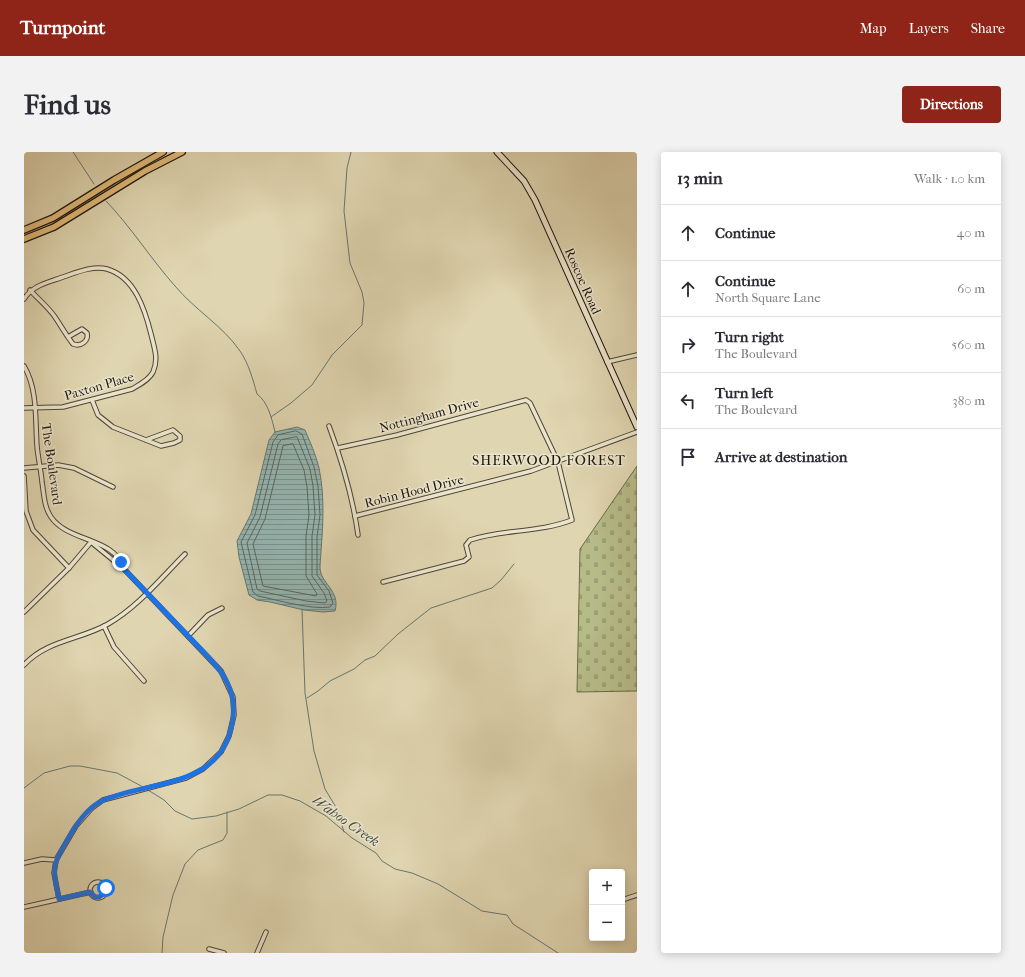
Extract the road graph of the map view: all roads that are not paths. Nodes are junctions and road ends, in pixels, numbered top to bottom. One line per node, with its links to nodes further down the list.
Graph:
1 (163, 152): 4 (main road)
2 (182, 152): 5 (main road)
3 (498, 152): 10 (main road, Roscoe Road)
4 (24, 230)
5 (24, 239)
6 (30, 290): 7 (street); 8 (street); 12 (street, Paxton Place)
7 (24, 299)
8 (68, 337): 8 (street)
9 (637, 355): 10 (street)
10 (607, 362): 16 (main road, Roscoe Road)
11 (24, 366): 14 (street, The Boulevard)
12 (92, 400): 14 (street, Paxton Place); 18 (street)
13 (24, 408): 14 (street, Paxton Place)
14 (35, 408): 21 (street, The Boulevard)
15 (329, 426): 19 (street)
16 (637, 427)
17 (637, 432): 20 (street, Robin Hood Drive)
18 (146, 440): 18 (street)
19 (338, 448): 20 (street, Nottingham Drive); 25 (street)
20 (558, 462): 25 (street, Robin Hood Drive); 30 (street)
21 (40, 466): 22 (street); 24 (street); 27 (street, The Boulevard)
22 (24, 468)
23 (24, 476): 29 (street)
24 (114, 488)
25 (356, 516): 26 (street)
26 (358, 535)
27 (91, 542): 29 (street); 31 (street, The Boulevard)
28 (185, 554): 31 (street)
29 (70, 568): 33 (street)
30 (383, 582)
31 (147, 593): 34 (street); 35 (street, The Boulevard)
32 (222, 608): 35 (street)
33 (24, 612)
34 (104, 626): 36 (street); 37 (street)
35 (188, 636): 38 (street, The Boulevard)
36 (24, 665)
37 (144, 681)
38 (56, 860): 39 (street); 42 (street, The Boulevard)
39 (24, 863)
40 (90, 892): 40 (street); 42 (street)
41 (637, 895): 43 (street)
42 (59, 899): 44 (street)
43 (625, 899)
44 (24, 907)
45 (266, 932): 48 (street)
46 (209, 949): 47 (street)
47 (224, 953)
48 (257, 953)

